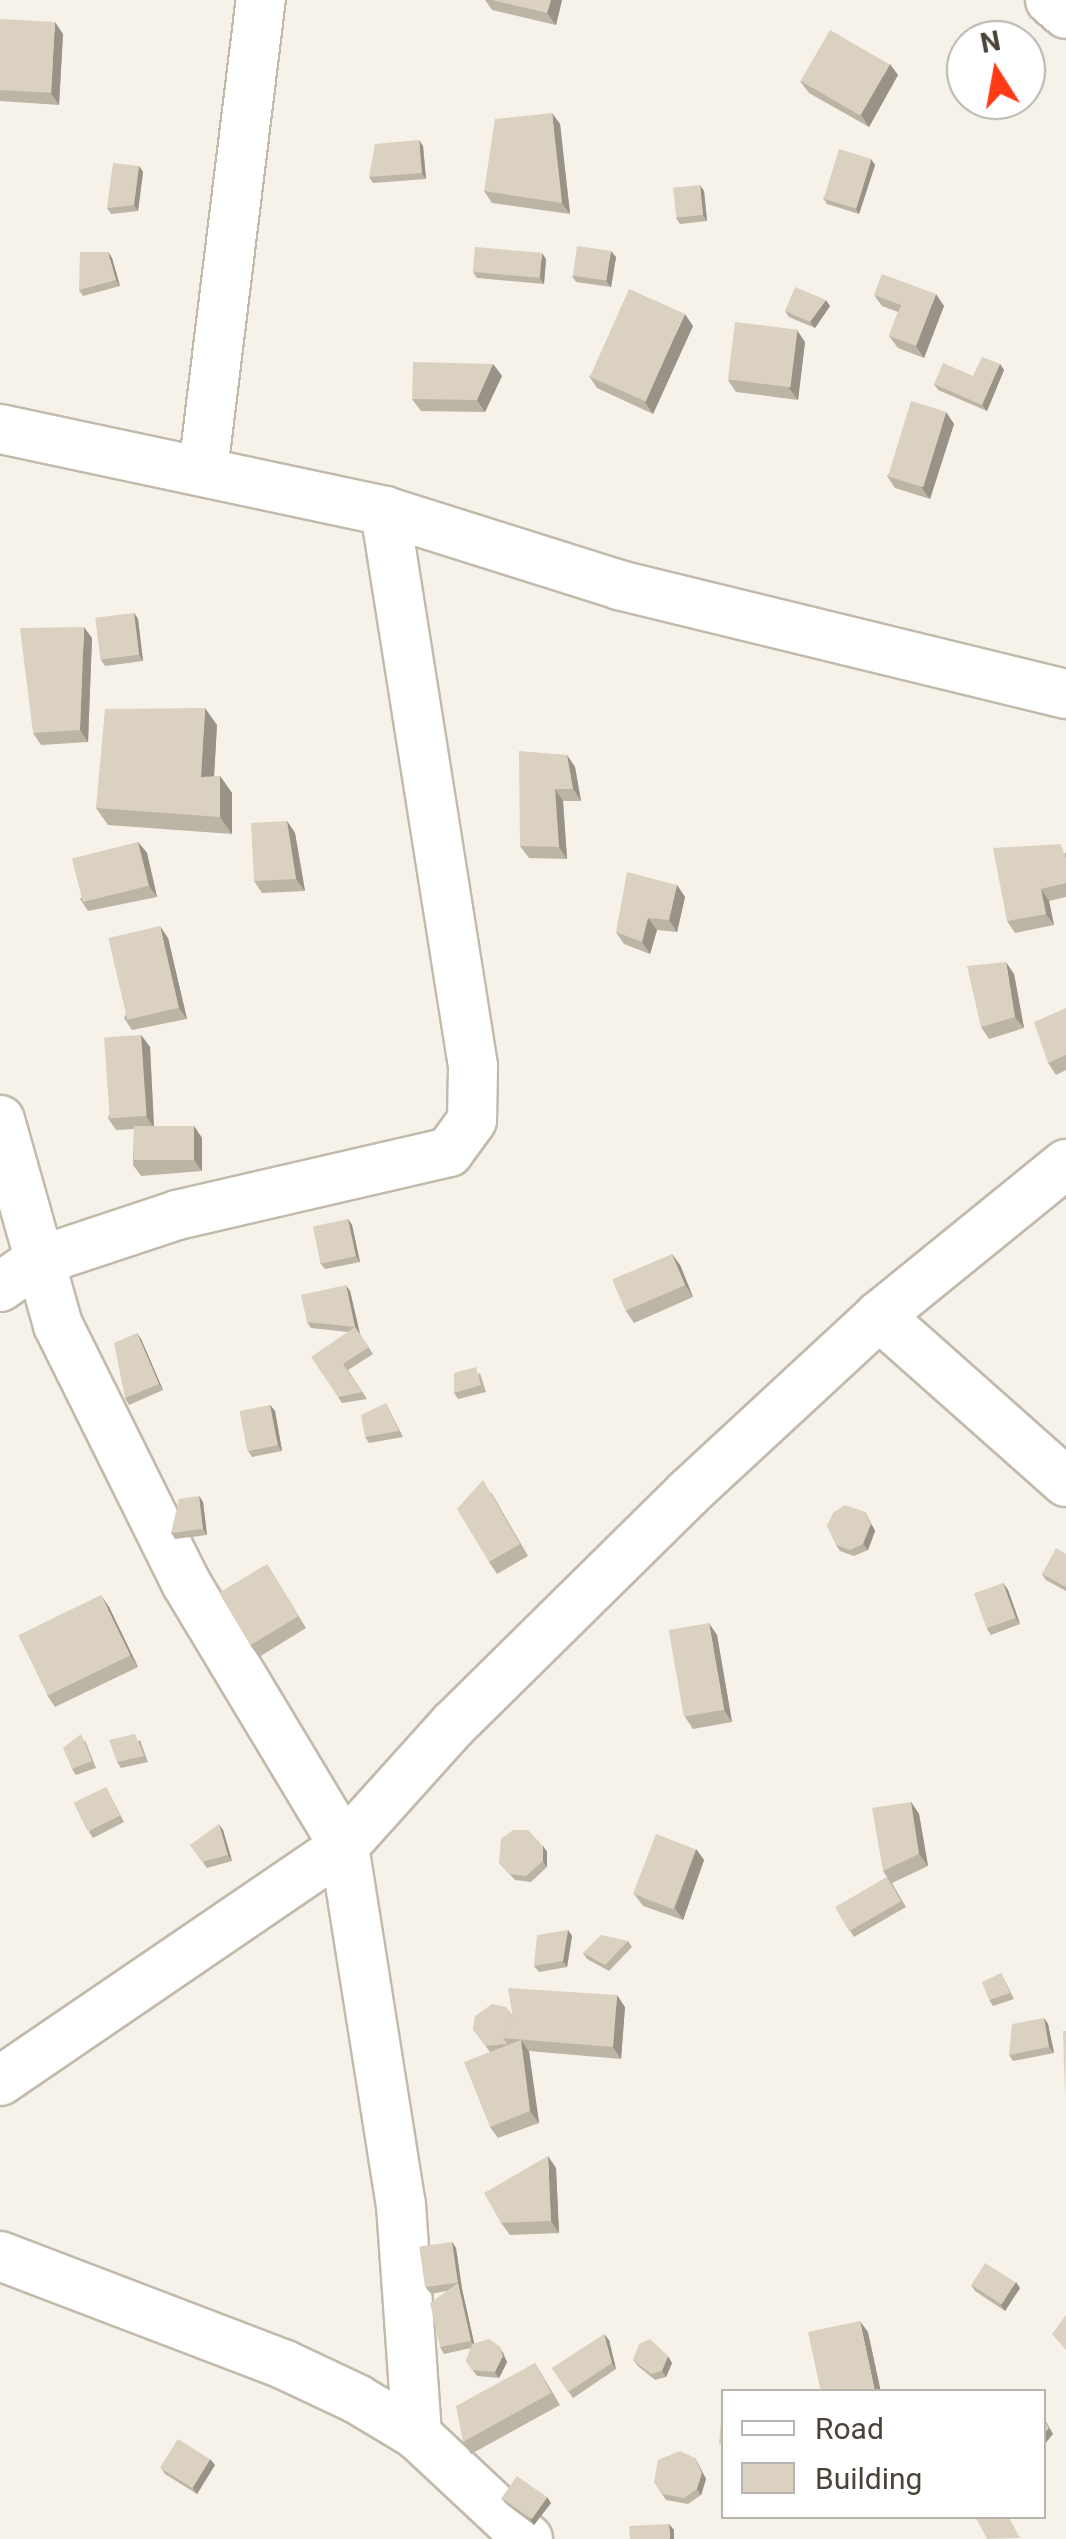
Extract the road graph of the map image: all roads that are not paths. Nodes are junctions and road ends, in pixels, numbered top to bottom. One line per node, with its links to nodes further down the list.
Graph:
1 (260, 0): 5 (street)
2 (1050, 0): 3 (street)
3 (1066, 14)
4 (0, 429): 5 (street)
5 (203, 470): 6 (street)
6 (385, 511): 7 (street); 10 (street)
7 (1066, 694)
8 (0, 1120): 10 (street)
9 (1066, 1164): 11 (street)
10 (18, 1275): 13 (street)
11 (879, 1316): 12 (street); 13 (street)
12 (1066, 1482)
13 (344, 1846): 14 (street); 16 (street)
14 (0, 2081)
15 (0, 2256): 16 (street)
16 (417, 2435): 17 (street)
17 (528, 2539)

